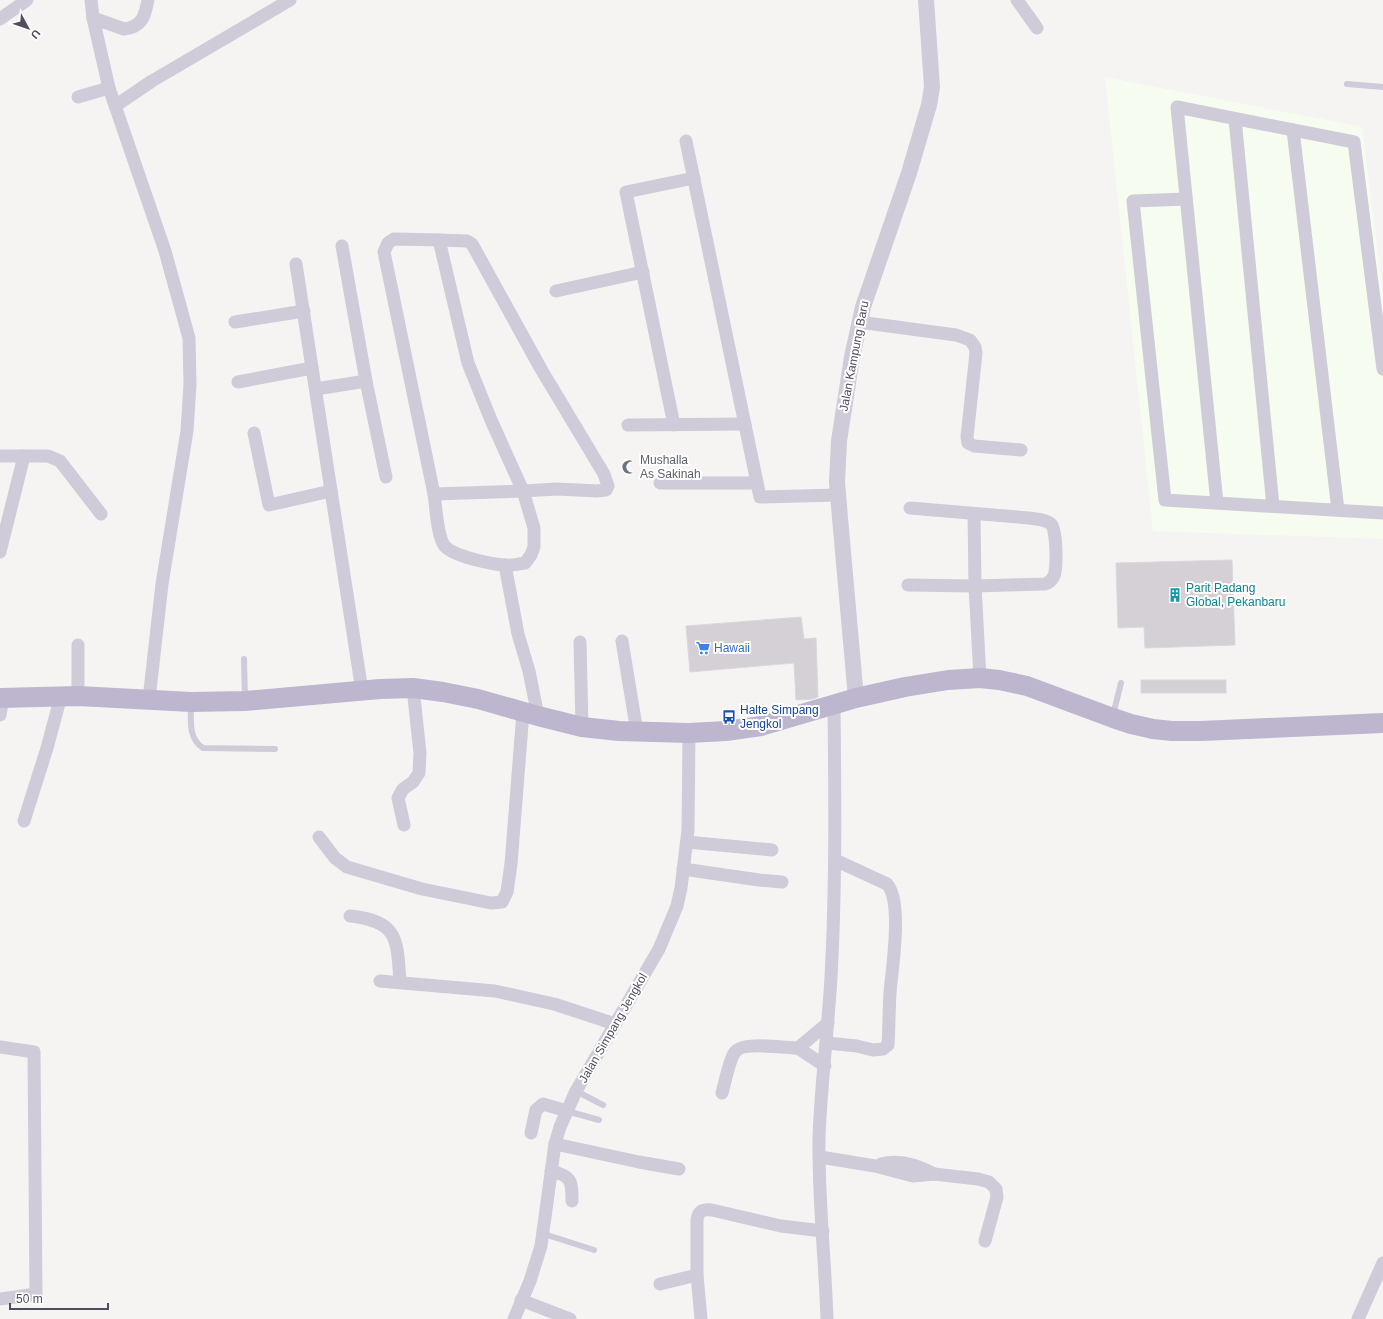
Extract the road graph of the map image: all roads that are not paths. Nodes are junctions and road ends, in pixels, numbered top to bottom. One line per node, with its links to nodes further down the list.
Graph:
1 (27, 0): 8 (street)
2 (90, 0): 7 (street)
3 (148, 0): 7 (street)
4 (290, 0): 14 (street)
5 (926, 0): 27 (street, Jalan Kampung Baru)
6 (1017, 0): 9 (street)
7 (93, 18): 12 (street)
8 (0, 19)
9 (1037, 28)
10 (1347, 84): 11 (lane)
11 (1383, 87)
12 (108, 88): 13 (street); 14 (street)
13 (78, 97)
14 (115, 106): 69 (street)
15 (1235, 119): 16 (street); 19 (street); 48 (street)
16 (1293, 130): 29 (street); 50 (street)
17 (686, 141): 18 (street)
18 (694, 178): 23 (street); 33 (street)
19 (1186, 199): 47 (street); 47 (street)
20 (439, 240): 44 (street); 44 (street); 45 (street)
21 (342, 246): 30 (street)
22 (296, 264): 25 (street)
23 (642, 272): 24 (street); 35 (street)
24 (556, 291)
25 (304, 311): 26 (street); 28 (street)
26 (235, 322)
27 (859, 322): 37 (street); 46 (street, Jalan Kampung Baru)
28 (312, 368): 31 (street); 32 (street)
29 (1383, 369)
30 (366, 381): 32 (street); 40 (street)
31 (238, 382)
32 (316, 389): 43 (street)
33 (745, 424): 35 (street); 42 (street)
34 (628, 425): 35 (street)
35 (674, 425)
36 (254, 433): 43 (street)
37 (1021, 450)
38 (0, 456): 39 (street)
39 (24, 456): 52 (street); 54 (street)
40 (386, 477)
41 (660, 483): 42 (street)
42 (757, 483): 46 (street)
43 (331, 491): 66 (street)
44 (523, 492): 45 (street); 56 (street)
45 (434, 494): 56 (street)
46 (838, 494): 68 (street, Jalan Kampung Baru)
47 (1217, 503): 48 (street)
48 (1273, 506): 50 (street)
49 (910, 508): 53 (street)
50 (1338, 510): 51 (street)
51 (1383, 513)
52 (101, 514)
53 (974, 514): 58 (street); 58 (street)
54 (4, 519): 55 (street)
55 (0, 552)
56 (505, 565): 74 (street)
57 (908, 585): 58 (street)
58 (975, 586): 63 (street)
59 (622, 641): 78 (street)
60 (580, 642): 77 (street)
61 (78, 645): 67 (street)
62 (244, 659): 70 (lane)
63 (980, 678): 68 (main road); 75 (main road)
64 (1121, 684): 75 (lane)
65 (413, 688): 66 (main road); 74 (main road); 82 (street)
66 (362, 691): 70 (main road)
67 (69, 696): 69 (main road); 72 (main road); 81 (street)
68 (856, 698): 73 (main road)
69 (148, 699): 71 (main road)
70 (245, 701): 71 (main road)
71 (191, 702): 80 (lane)
72 (1, 704)
73 (834, 705): 79 (main road); 86 (street)
74 (530, 714): 77 (main road); 83 (street)
75 (1113, 718): 76 (main road)
76 (1383, 723)
77 (582, 726): 78 (main road)
78 (637, 732): 79 (main road)
79 (689, 733): 84 (street, Jalan Simpang Jengkol)
80 (275, 749)
81 (24, 821)
82 (404, 825)
83 (319, 837)
84 (687, 842): 85 (street); 87 (street, Jalan Simpang Jengkol)
85 (772, 850)
86 (835, 860): 92 (street); 94 (street)
87 (683, 869): 88 (street); 93 (street, Jalan Simpang Jengkol)
88 (782, 882)
89 (350, 916): 91 (street)
90 (380, 981): 91 (street)
91 (400, 982): 93 (street)
92 (828, 1023): 94 (street); 96 (street)
93 (615, 1024): 98 (street, Jalan Simpang Jengkol)
94 (827, 1043): 97 (street)
95 (0, 1047): 116 (street)
96 (798, 1048): 97 (street); 99 (street)
97 (825, 1066): 105 (street)
98 (576, 1091): 100 (lane); 101 (street, Jalan Simpang Jengkol)
99 (722, 1093)
100 (603, 1105)
101 (567, 1111): 102 (lane); 103 (street); 104 (street, Jalan Simpang Jengkol)
102 (599, 1120)
103 (531, 1133)
104 (555, 1144): 106 (street); 107 (street, Jalan Simpang Jengkol)
105 (820, 1157): 109 (street); 111 (street)
106 (679, 1169)
107 (551, 1171): 108 (street); 110 (street, Jalan Simpang Jengkol)
108 (572, 1201)
109 (823, 1231): 114 (street); 121 (street)
110 (544, 1234): 112 (lane); 117 (street, Jalan Simpang Jengkol)
111 (985, 1241)
112 (594, 1250)
113 (1383, 1263): 122 (street)
114 (697, 1275): 115 (street); 120 (street)
115 (660, 1284)
116 (0, 1299)
117 (521, 1300): 118 (street, Jalan Simpang Jengkol); 119 (street)
118 (514, 1319)
119 (570, 1319)
120 (701, 1319)
121 (827, 1319)
122 (1358, 1319)

